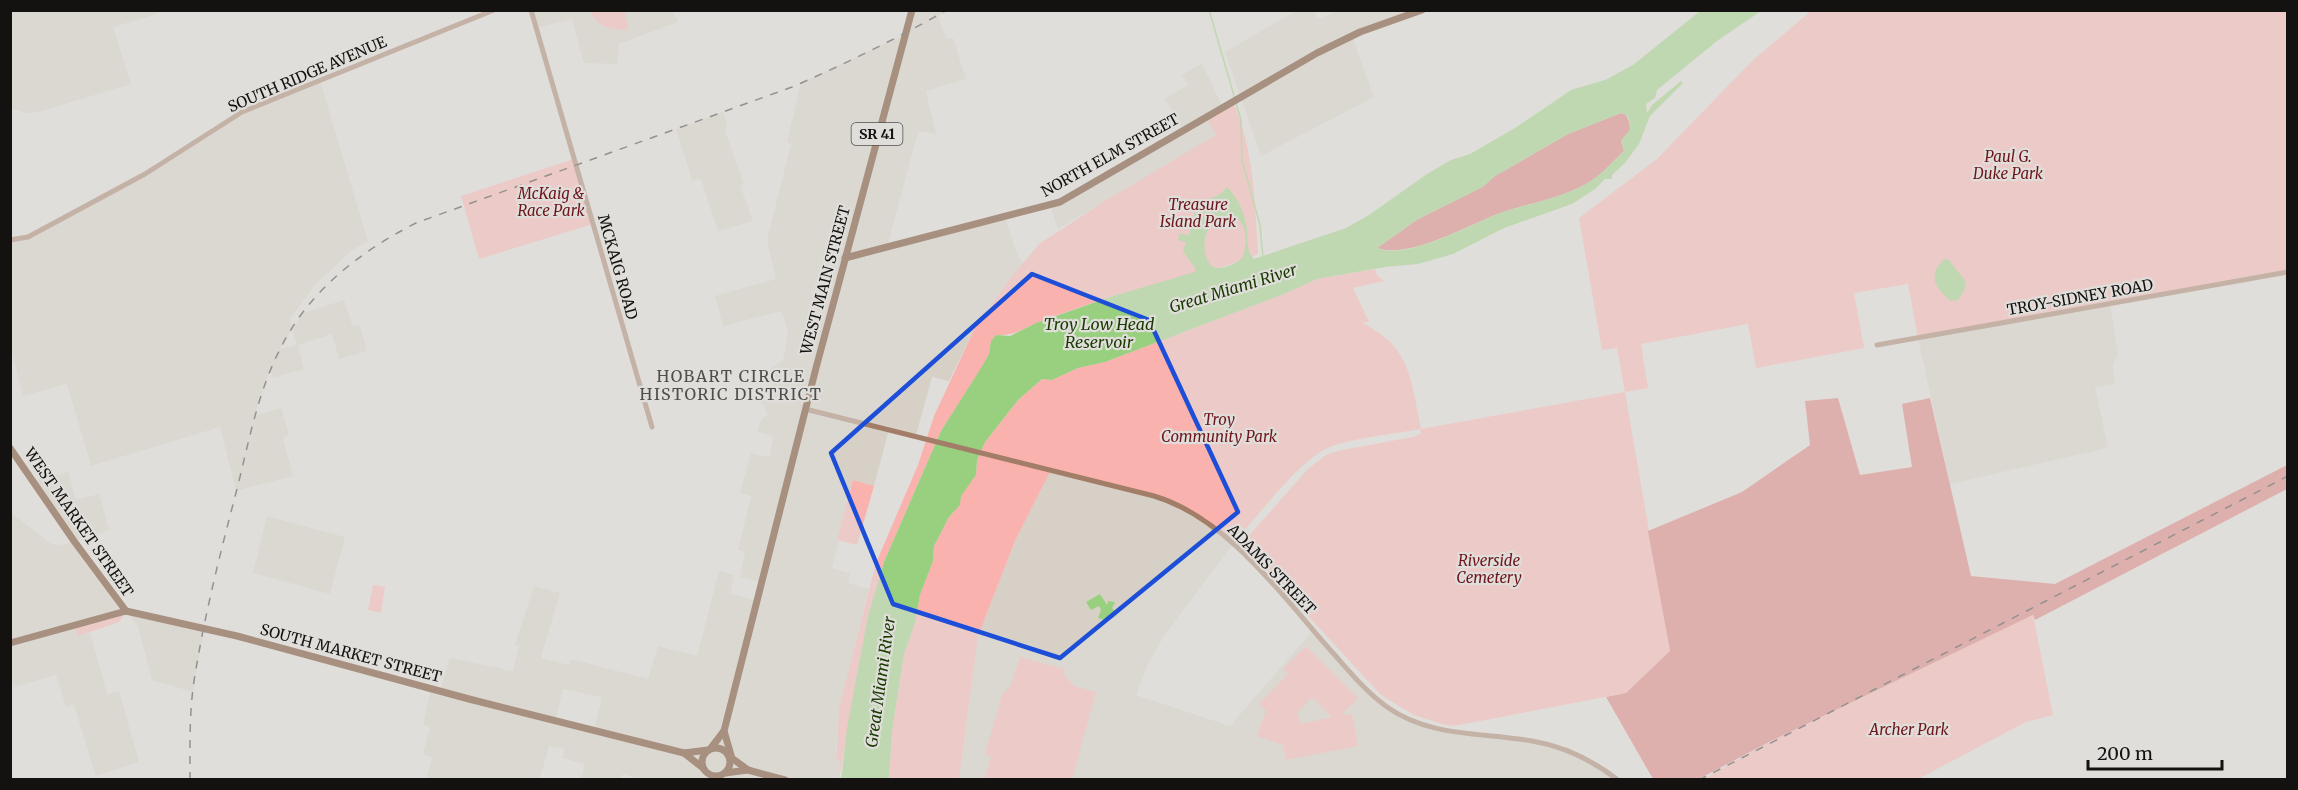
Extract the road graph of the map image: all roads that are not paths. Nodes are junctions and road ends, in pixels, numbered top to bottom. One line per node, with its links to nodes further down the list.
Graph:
1 (494, 10): 5 (street, SOUTH RIDGE AVENUE)
2 (531, 10): 10 (street, MCKAIG ROAD)
3 (912, 10): 6 (main road, WEST MAIN STREET / SR 41)
4 (1422, 10): 6 (main road, NORTH ELM STREET)
5 (10, 240)
6 (845, 258): 9 (main road, WEST MAIN STREET)
7 (2288, 272): 8 (street, TROY-SIDNEY ROAD)
8 (1877, 345)
9 (806, 409): 14 (main road, WEST MAIN STREET); 24 (street, ADAMS STREET)
10 (652, 427)
11 (10, 448): 12 (main road, WEST MARKET STREET)
12 (126, 611): 13 (main road, SOUTH MARKET STREET); 17 (main road, SOUTH MARKET STREET)
13 (10, 644)
14 (721, 734): 15 (main road); 16 (main road); 18 (main road)
15 (710, 749): 16 (main road); 18 (main road); 19 (main road)
16 (698, 750): 17 (main road)
17 (684, 753): 19 (main road)
18 (730, 755): 20 (main road); 21 (main road)
19 (704, 769): 21 (main road); 22 (main road)
20 (748, 770): 21 (main road); 23 (main road)
21 (723, 776)
22 (705, 780)
23 (785, 780)
24 (1618, 780)

